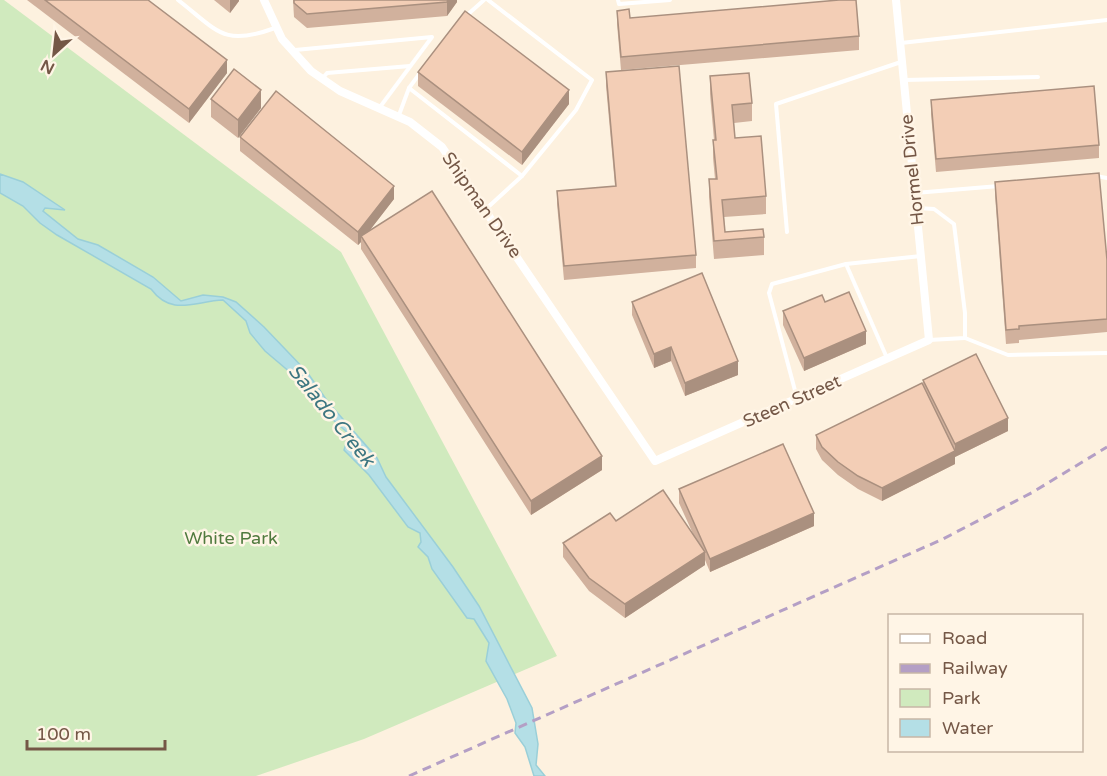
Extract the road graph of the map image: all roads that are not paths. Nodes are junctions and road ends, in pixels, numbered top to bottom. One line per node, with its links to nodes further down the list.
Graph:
1 (178, 0): 9 (lane)
2 (264, 0): 9 (street, Shipman Drive)
3 (486, 0): 8 (lane); 21 (lane)
4 (618, 0): 5 (lane)
5 (670, 0)
6 (896, 0): 10 (street, Hormel Drive)
7 (1107, 20): 10 (lane)
8 (460, 21)
9 (275, 28): 11 (street, Shipman Drive)
10 (900, 43): 12 (street, Hormel Drive)
11 (291, 51): 13 (lane); 16 (street, Shipman Drive)
12 (902, 62): 17 (street, Hormel Drive); 28 (lane)
13 (411, 66): 16 (lane); 19 (lane)
14 (423, 70): 18 (lane)
15 (1038, 76): 17 (lane)
16 (321, 79): 19 (street, Shipman Drive)
17 (904, 80): 25 (street, Hormel Drive)
18 (409, 88): 20 (lane); 21 (lane)
19 (380, 107): 20 (street, Shipman Drive)
20 (399, 115): 27 (street, Shipman Drive)
21 (522, 176): 27 (lane)
22 (1085, 178): 23 (lane)
23 (1107, 178)
24 (1005, 185): 25 (lane)
25 (915, 193): 26 (street, Hormel Drive)
26 (916, 208): 29 (street, Hormel Drive); 31 (lane)
27 (486, 209): 36 (street, Shipman Drive)
28 (787, 232)
29 (921, 256): 30 (lane); 32 (street, Hormel Drive)
30 (846, 264): 34 (lane); 35 (lane)
31 (965, 338): 32 (lane); 33 (lane)
32 (929, 340): 34 (street, Steen Street)
33 (1107, 353)
34 (888, 359): 35 (street, Steen Street)
35 (797, 398): 36 (street, Steen Street)
36 (656, 461)

